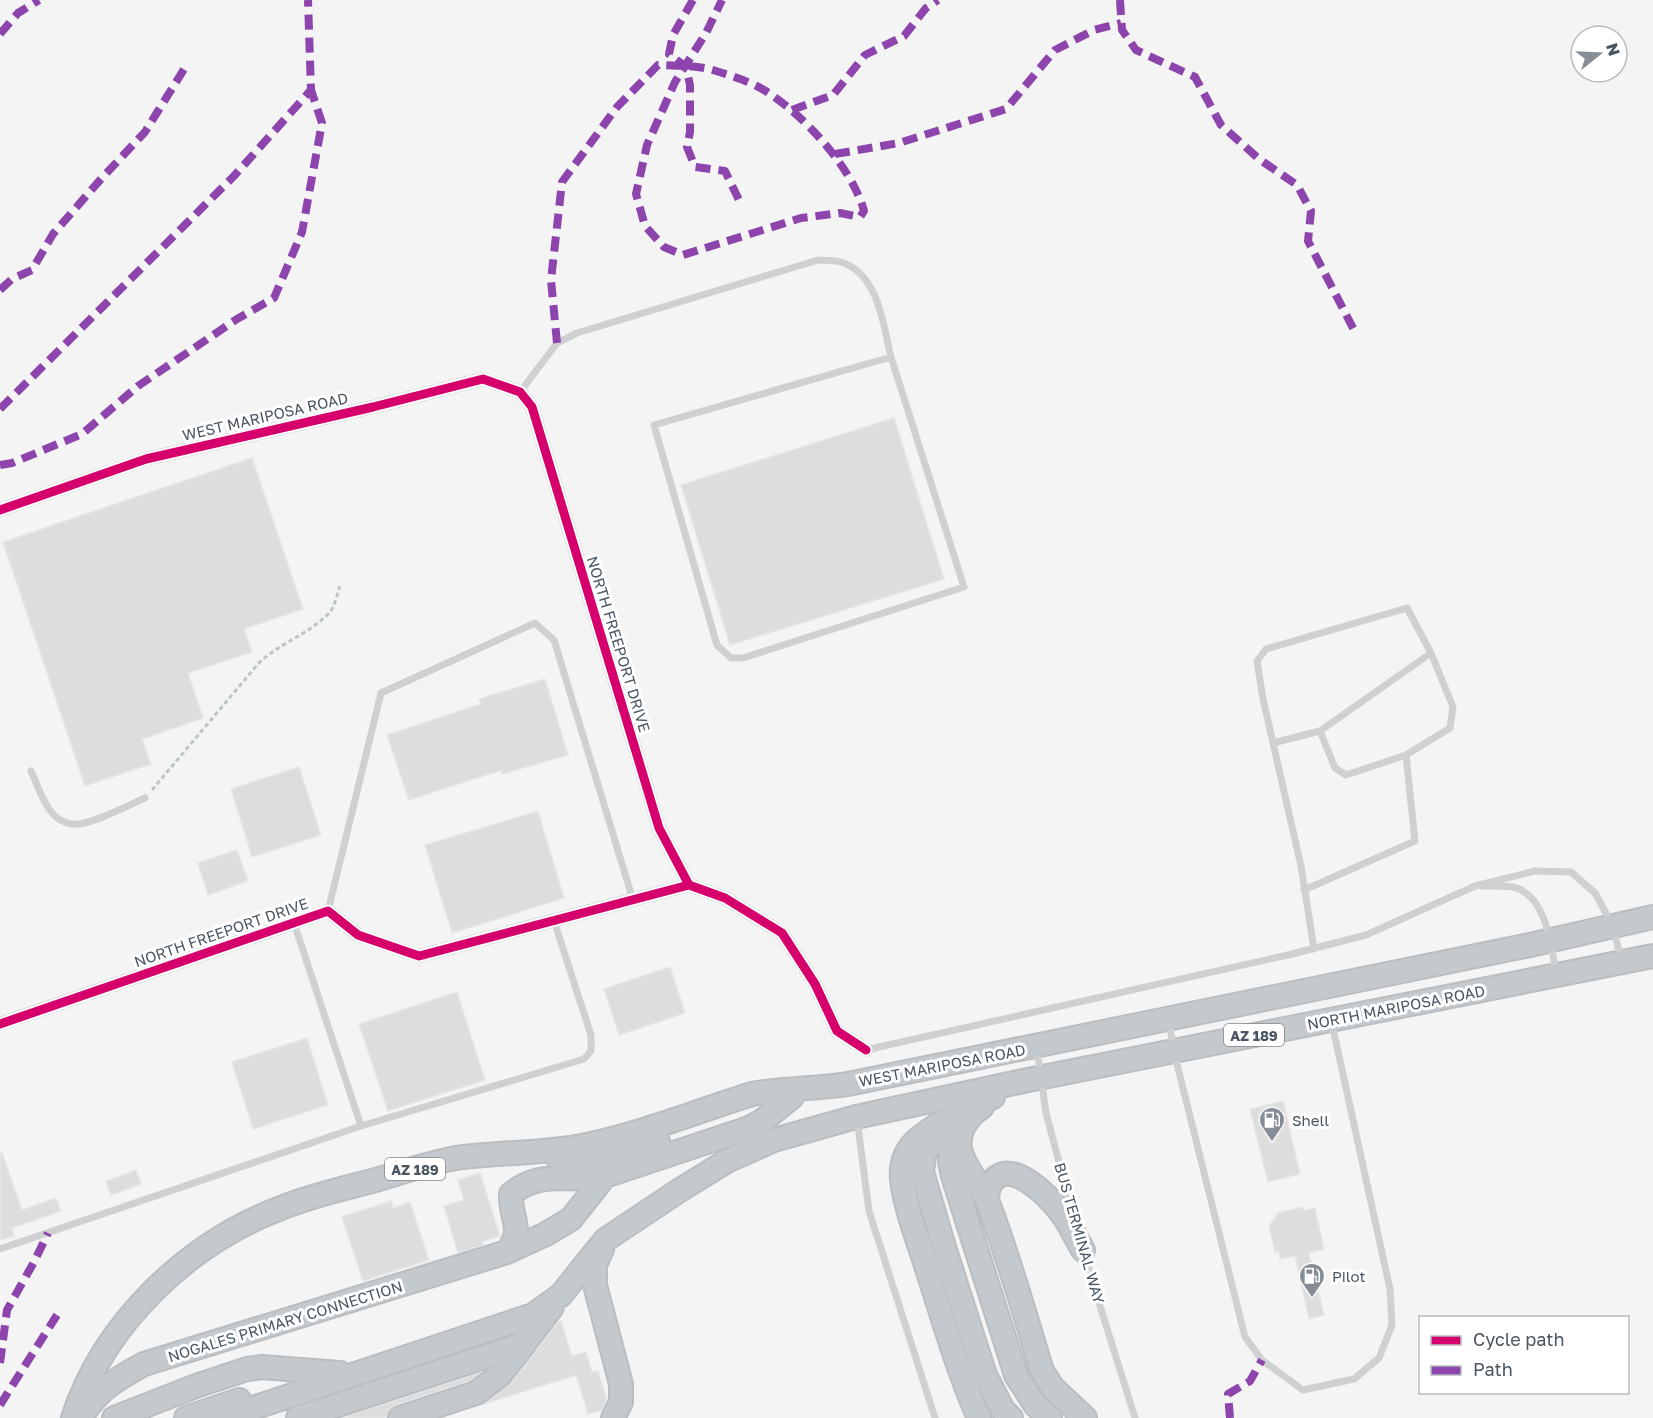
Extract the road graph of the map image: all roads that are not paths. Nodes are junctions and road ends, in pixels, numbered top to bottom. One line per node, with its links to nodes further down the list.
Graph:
1 (891, 357): 1 (lane); 2 (lane)
2 (520, 392): 3 (street, WEST MARIPOSA ROAD); 10 (street, NORTH FREEPORT DRIVE)
3 (0, 510)
4 (1431, 653): 5 (lane); 6 (lane); 7 (lane)
5 (1320, 731): 6 (lane); 7 (lane)
6 (1273, 743): 12 (lane)
7 (1406, 755): 12 (lane)
8 (31, 771): 9 (lane)
9 (145, 798)
10 (689, 885): 13 (street, NORTH FREEPORT DRIVE); 28 (street)
11 (1475, 886): 18 (lane); 19 (lane); 20 (lane)
12 (1304, 890): 20 (lane)
13 (633, 900): 14 (lane); 16 (street, NORTH FREEPORT DRIVE)
14 (328, 910): 16 (street, NORTH FREEPORT DRIVE); 17 (street, NORTH FREEPORT DRIVE)
15 (1653, 917): 18 (highway, AZ 189)
16 (554, 921): 35 (lane)
17 (294, 923): 26 (street, NORTH FREEPORT DRIVE); 35 (lane)
18 (1612, 926): 19 (highway, AZ 189); 22 (lane)
19 (1550, 941): 23 (lane); 24 (highway, AZ 189)
20 (1314, 949): 28 (lane)
21 (1653, 956): 22 (highway, NORTH MARIPOSA ROAD / AZ 189)
22 (1621, 962): 23 (highway, NORTH MARIPOSA ROAD / AZ 189)
23 (1557, 975): 25 (highway, NORTH MARIPOSA ROAD / AZ 189)
24 (1168, 1019): 27 (highway, AZ 189); 29 (lane)
25 (1331, 1020): 29 (highway, NORTH MARIPOSA ROAD / AZ 189); 29 (lane)
26 (0, 1024)
27 (1036, 1046): 30 (lane, BUS TERMINAL WAY); 31 (highway, WEST MARIPOSA ROAD / AZ 189)
28 (866, 1050)
29 (1174, 1052): 30 (highway, NORTH MARIPOSA ROAD / AZ 189)
30 (1027, 1082): 34 (highway, NORTH MARIPOSA ROAD / AZ 189); 36 (highway); 36 (highway); 43 (lane, BUS TERMINAL WAY)
31 (848, 1083): 32 (highway, AZ 189); 34 (highway)
32 (819, 1088): 33 (highway, AZ 189); 38 (highway, AZ 189)
33 (792, 1097): 38 (highway, AZ 189); 39 (highway, AZ 189)
34 (856, 1117): 41 (highway, AZ 189); 60 (lane)
35 (361, 1126): 42 (lane)
36 (952, 1126): 37 (highway); 61 (highway); 62 (highway); 63 (highway); 64 (highway); 65 (highway)
37 (960, 1150): 40 (highway); 66 (highway)
38 (538, 1151): 51 (highway, AZ 189)
39 (604, 1176): 44 (highway, NOGALES PRIMARY CONNECTION); 44 (highway, AZ 189)
40 (987, 1199): 43 (highway); 67 (highway)
41 (605, 1240): 45 (highway, AZ 189); 59 (highway)
42 (0, 1249)
43 (1083, 1250): 68 (lane, BUS TERMINAL WAY)
44 (507, 1252): 52 (highway, NOGALES PRIMARY CONNECTION)
45 (561, 1295): 46 (highway, AZ 189); 47 (highway, AZ 189)
46 (526, 1341): 50 (highway); 58 (highway, AZ 189)
47 (371, 1368): 49 (highway, AZ 189); 56 (highway, AZ 189)
48 (301, 1371): 49 (highway, AZ 189); 53 (highway, AZ 189); 54 (highway, AZ 189)
49 (333, 1373): 55 (highway, AZ 189)
50 (301, 1417): 57 (highway)
51 (73, 1418)
52 (81, 1418)
53 (114, 1418)
54 (148, 1418)
55 (186, 1418)
56 (223, 1418)
57 (261, 1418)
58 (400, 1418)
59 (612, 1418)
60 (935, 1418)
61 (979, 1418)
62 (991, 1418)
63 (1011, 1418)
64 (1028, 1418)
65 (1050, 1418)
66 (1070, 1418)
67 (1085, 1418)
68 (1135, 1418)

